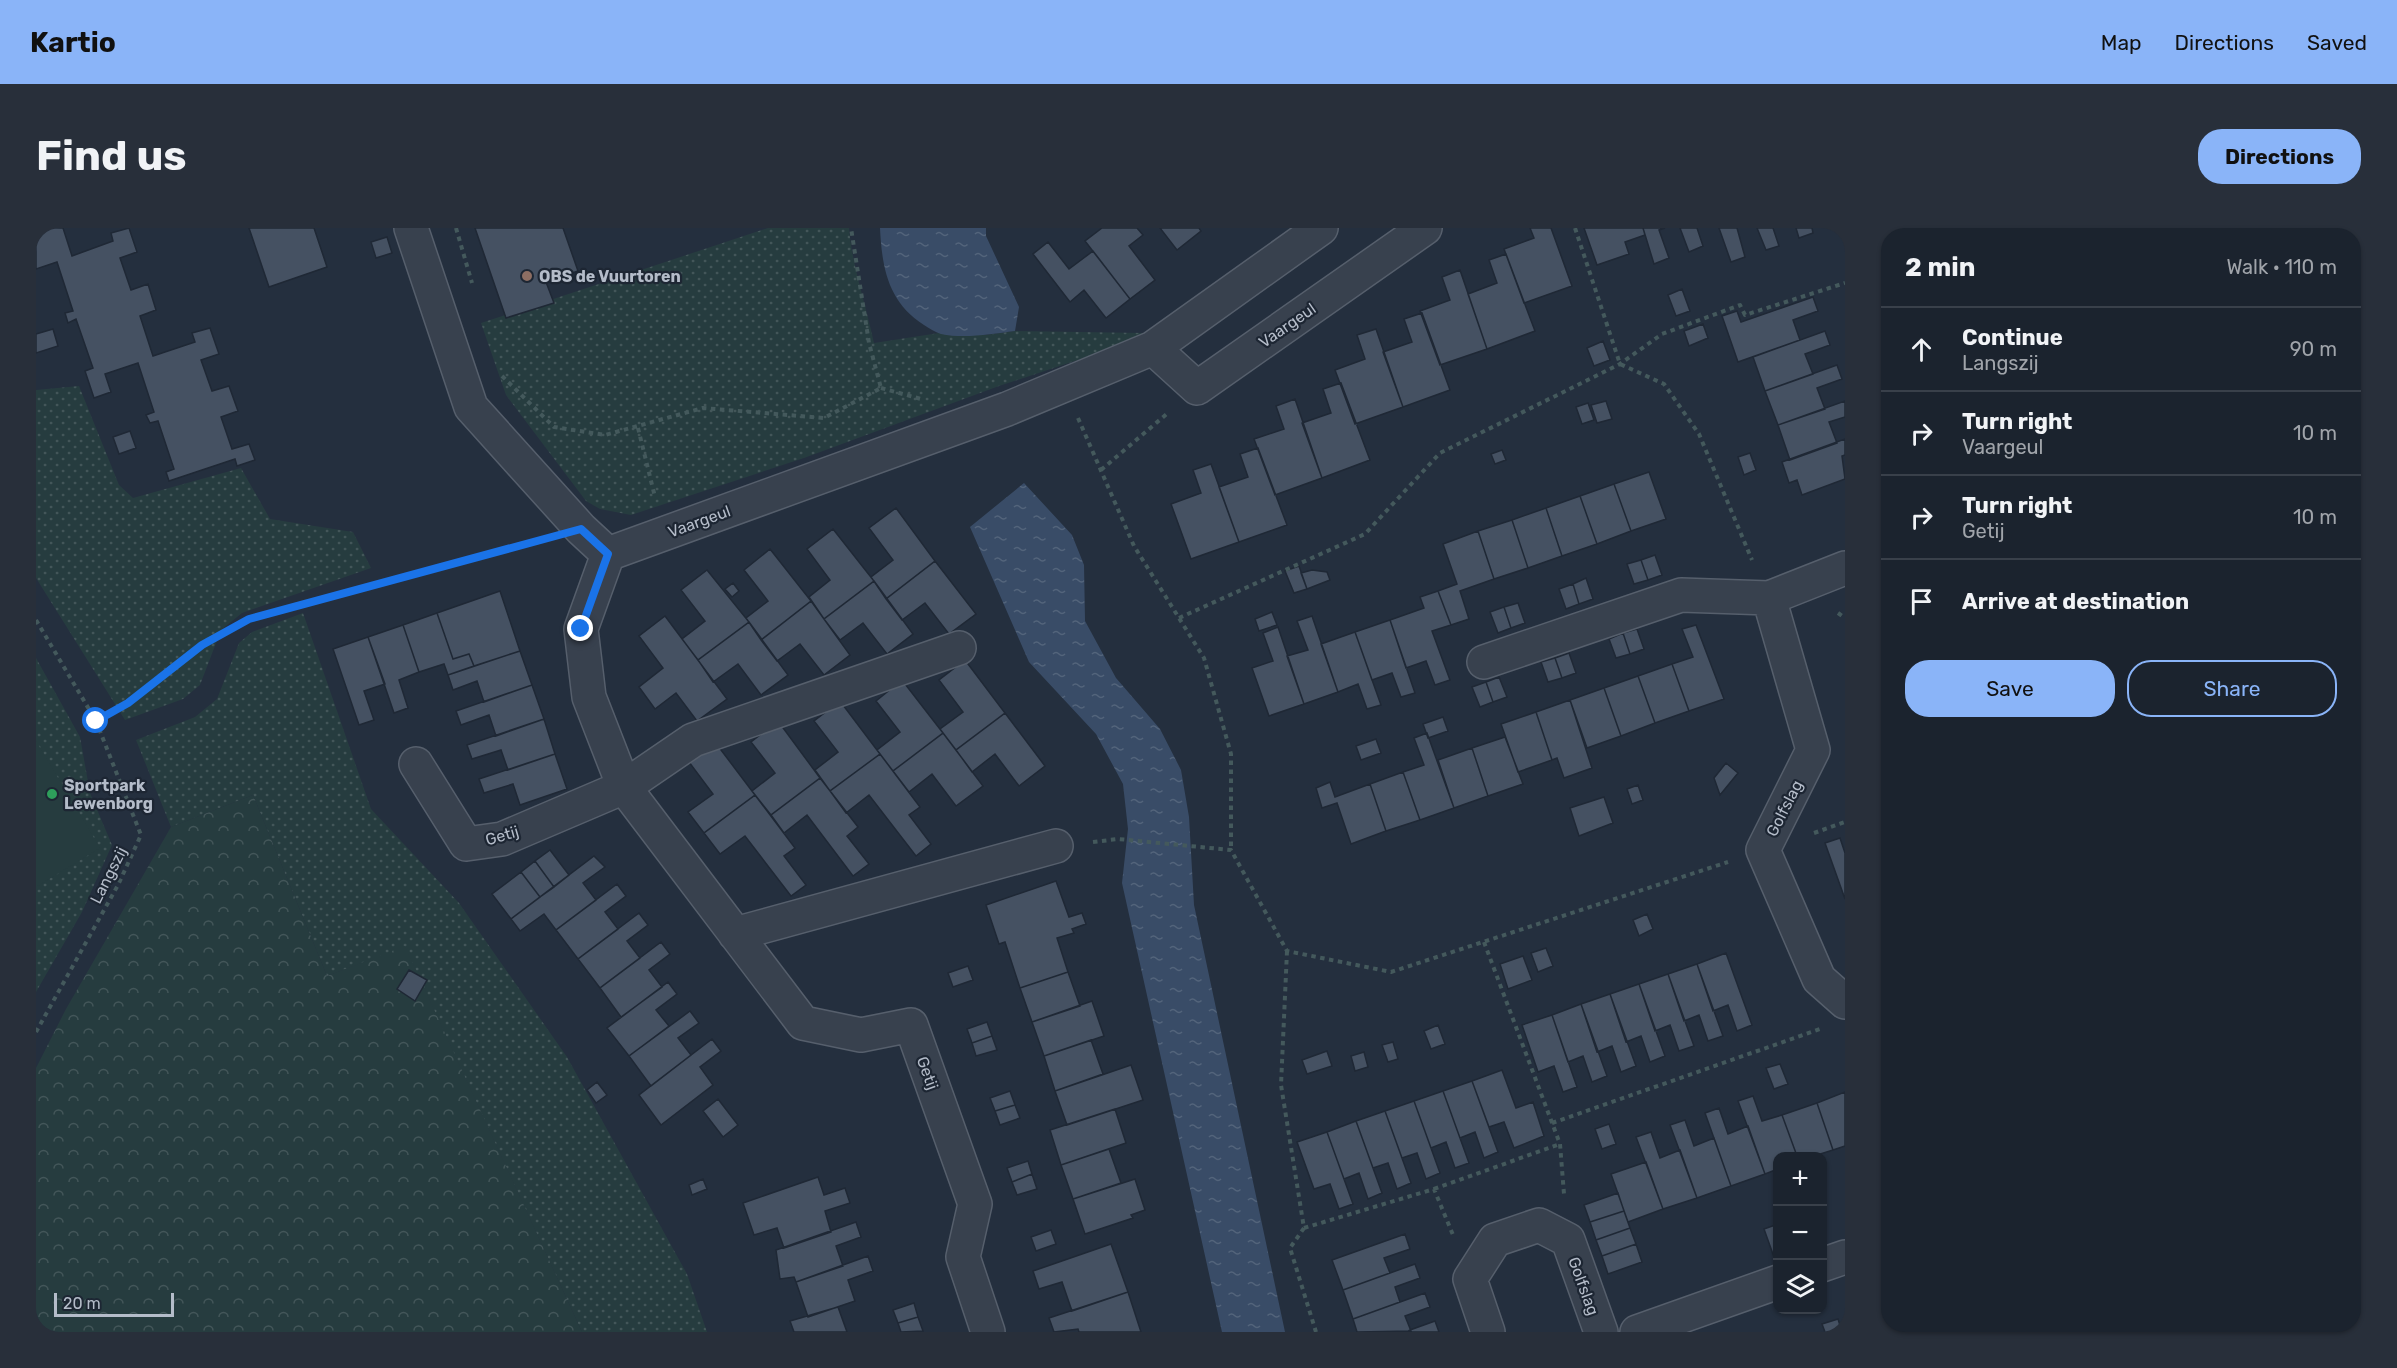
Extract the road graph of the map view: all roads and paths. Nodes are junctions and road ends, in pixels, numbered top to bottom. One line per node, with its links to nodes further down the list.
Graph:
1 (411, 228): 16 (street)
2 (456, 228): 8 (path)
3 (851, 228): 14 (path)
4 (1321, 228): 9 (street, Vaargeul)
5 (1425, 228): 13 (street, Vaargeul)
6 (1575, 228): 10 (path)
7 (1845, 283): 10 (path)
8 (476, 295)
9 (1153, 348): 12 (street, Vaargeul); 13 (street)
10 (1620, 364): 20 (path); 21 (path)
11 (498, 372): 14 (path)
12 (1064, 385): 15 (path); 17 (street, Vaargeul)
13 (1197, 388): 15 (path)
14 (638, 428): 17 (path)
15 (1101, 470): 21 (path)
16 (581, 529): 18 (street); 25 (path)
17 (664, 534): 18 (street, Vaargeul)
18 (608, 554): 27 (street, Getij)
19 (1845, 568): 20 (street)
20 (1769, 598): 24 (street); 32 (street, Golfslag)
21 (1179, 618): 31 (path)
22 (36, 620): 25 (path, Langszij)
23 (959, 648): 27 (street, Getij)
24 (1484, 662)
25 (96, 721): 38 (path, Langszij)
26 (416, 764): 27 (street, Getij)
27 (624, 786): 33 (street, Getij)
28 (1845, 822): 32 (path)
29 (1118, 839): 31 (path)
30 (1056, 846): 33 (street)
31 (1231, 850): 35 (path)
32 (1763, 850): 34 (path); 36 (street, Golfslag)
33 (735, 933): 48 (street, Getij)
34 (1484, 942): 35 (path); 39 (path)
35 (1287, 951): 42 (path)
36 (1845, 1002)
37 (1822, 1029): 39 (path)
38 (36, 1032)
39 (1552, 1123): 40 (path)
40 (1560, 1144): 41 (path); 43 (path)
41 (1434, 1189): 42 (path); 46 (path)
42 (1304, 1227): 49 (path)
43 (1568, 1240): 46 (street, Golfslag); 51 (street, Golfslag)
44 (1845, 1257): 45 (street)
45 (1827, 1263)
46 (1470, 1278): 50 (street)
47 (1773, 1283): 52 (street)
48 (987, 1332)
49 (1316, 1332)
50 (1488, 1332)
51 (1601, 1332)
52 (1637, 1332)

